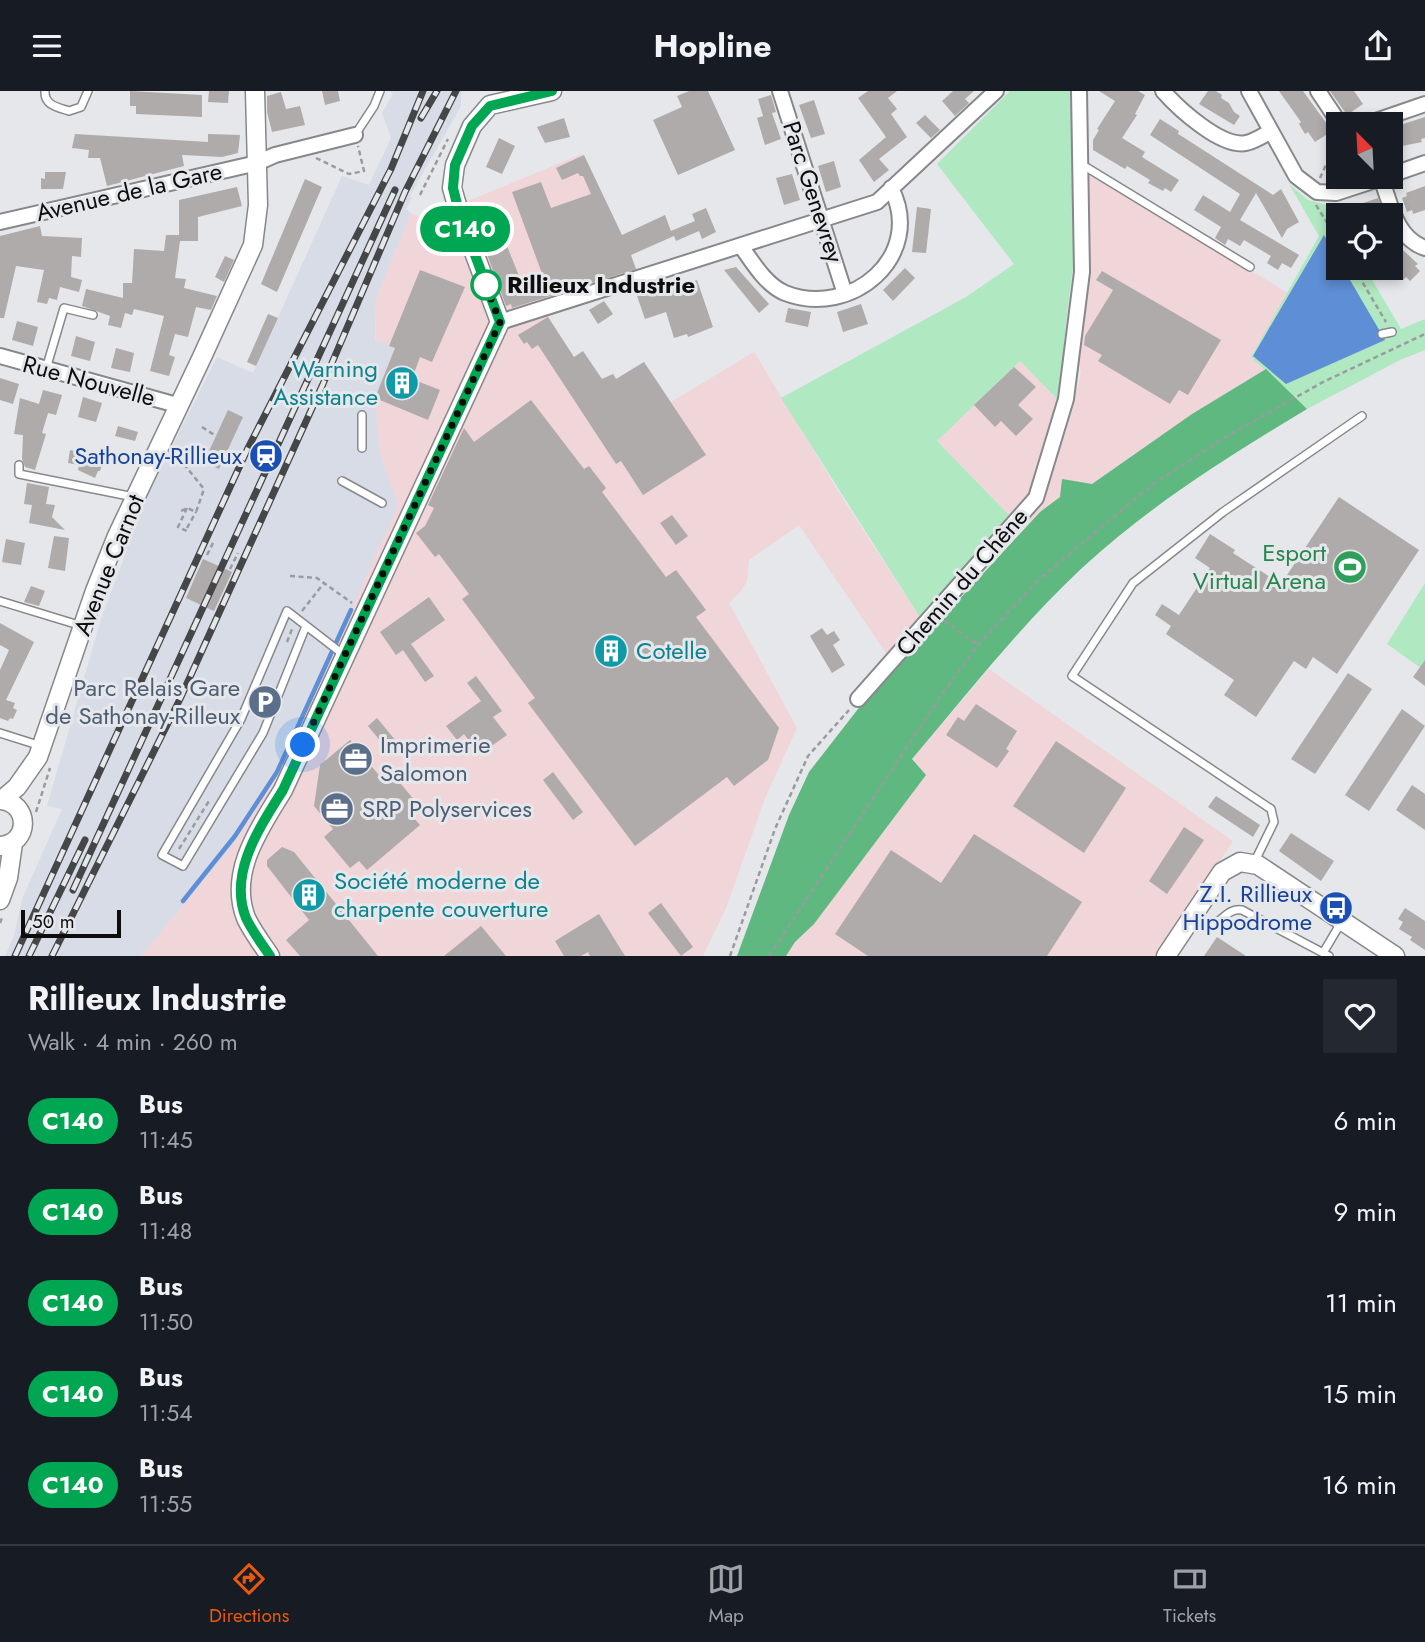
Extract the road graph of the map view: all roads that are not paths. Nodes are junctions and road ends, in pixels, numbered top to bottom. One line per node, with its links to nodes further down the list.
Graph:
1 (45, 91): 2 (lane)
2 (88, 91)
3 (255, 91): 17 (street, Avenue Carnot)
4 (380, 91): 16 (lane)
5 (552, 91): 31 (street)
6 (780, 91): 24 (street, Parc Genevrey)
7 (996, 91): 21 (street)
8 (1079, 91): 19 (street, Chemin du Chêne)
9 (1163, 91): 15 (street)
10 (1250, 91): 15 (street)
11 (1318, 91): 13 (street)
12 (1425, 104): 14 (street)
13 (1332, 112)
14 (1402, 112)
15 (1271, 131): 22 (street)
16 (355, 135): 17 (street, Avenue de la Gare)
17 (257, 163): 25 (street, Avenue de la Gare); 36 (street, Avenue Carnot)
18 (1425, 163): 20 (street)
19 (1080, 164): 28 (lane); 48 (street, Chemin du Chêne)
20 (1404, 171)
21 (891, 188): 24 (street); 29 (street, Parc Genevrey)
22 (1348, 189)
23 (1389, 189): 27 (street)
24 (822, 220): 26 (street); 29 (street, Parc Genevrey)
25 (0, 222)
26 (741, 246): 29 (street, Parc Genevrey); 31 (street)
27 (1425, 249)
28 (1250, 267)
29 (845, 294)
30 (93, 315): 35 (lane)
31 (500, 322): 47 (street)
32 (1392, 332): 33 (lane)
33 (1382, 334)
34 (0, 356): 35 (street, Rue Nouvelle)
35 (47, 369): 36 (street, Rue Nouvelle)
36 (177, 405): 42 (street, Avenue Carnot)
37 (362, 415): 39 (lane)
38 (1362, 416): 53 (lane)
39 (362, 448)
40 (19, 465): 42 (lane)
41 (342, 481): 43 (lane)
42 (135, 497): 45 (street, Avenue Carnot)
43 (383, 503)
44 (0, 601): 45 (lane)
45 (83, 626): 50 (street, Avenue Carnot)
46 (306, 626): 46 (lane); 47 (lane)
47 (344, 655): 58 (street)
48 (858, 699)
49 (0, 733): 50 (lane)
50 (41, 746): 51 (street, Avenue Carnot)
51 (7, 802): 52 (street, Avenue Carnot)
52 (6, 844): 54 (street)
53 (1253, 864): 55 (street); 56 (street)
54 (0, 900)
55 (1194, 913): 57 (lane); 59 (street)
56 (1342, 921): 57 (lane); 60 (street)
57 (1326, 954)
58 (270, 956)
59 (1166, 956)
60 (1395, 956)

